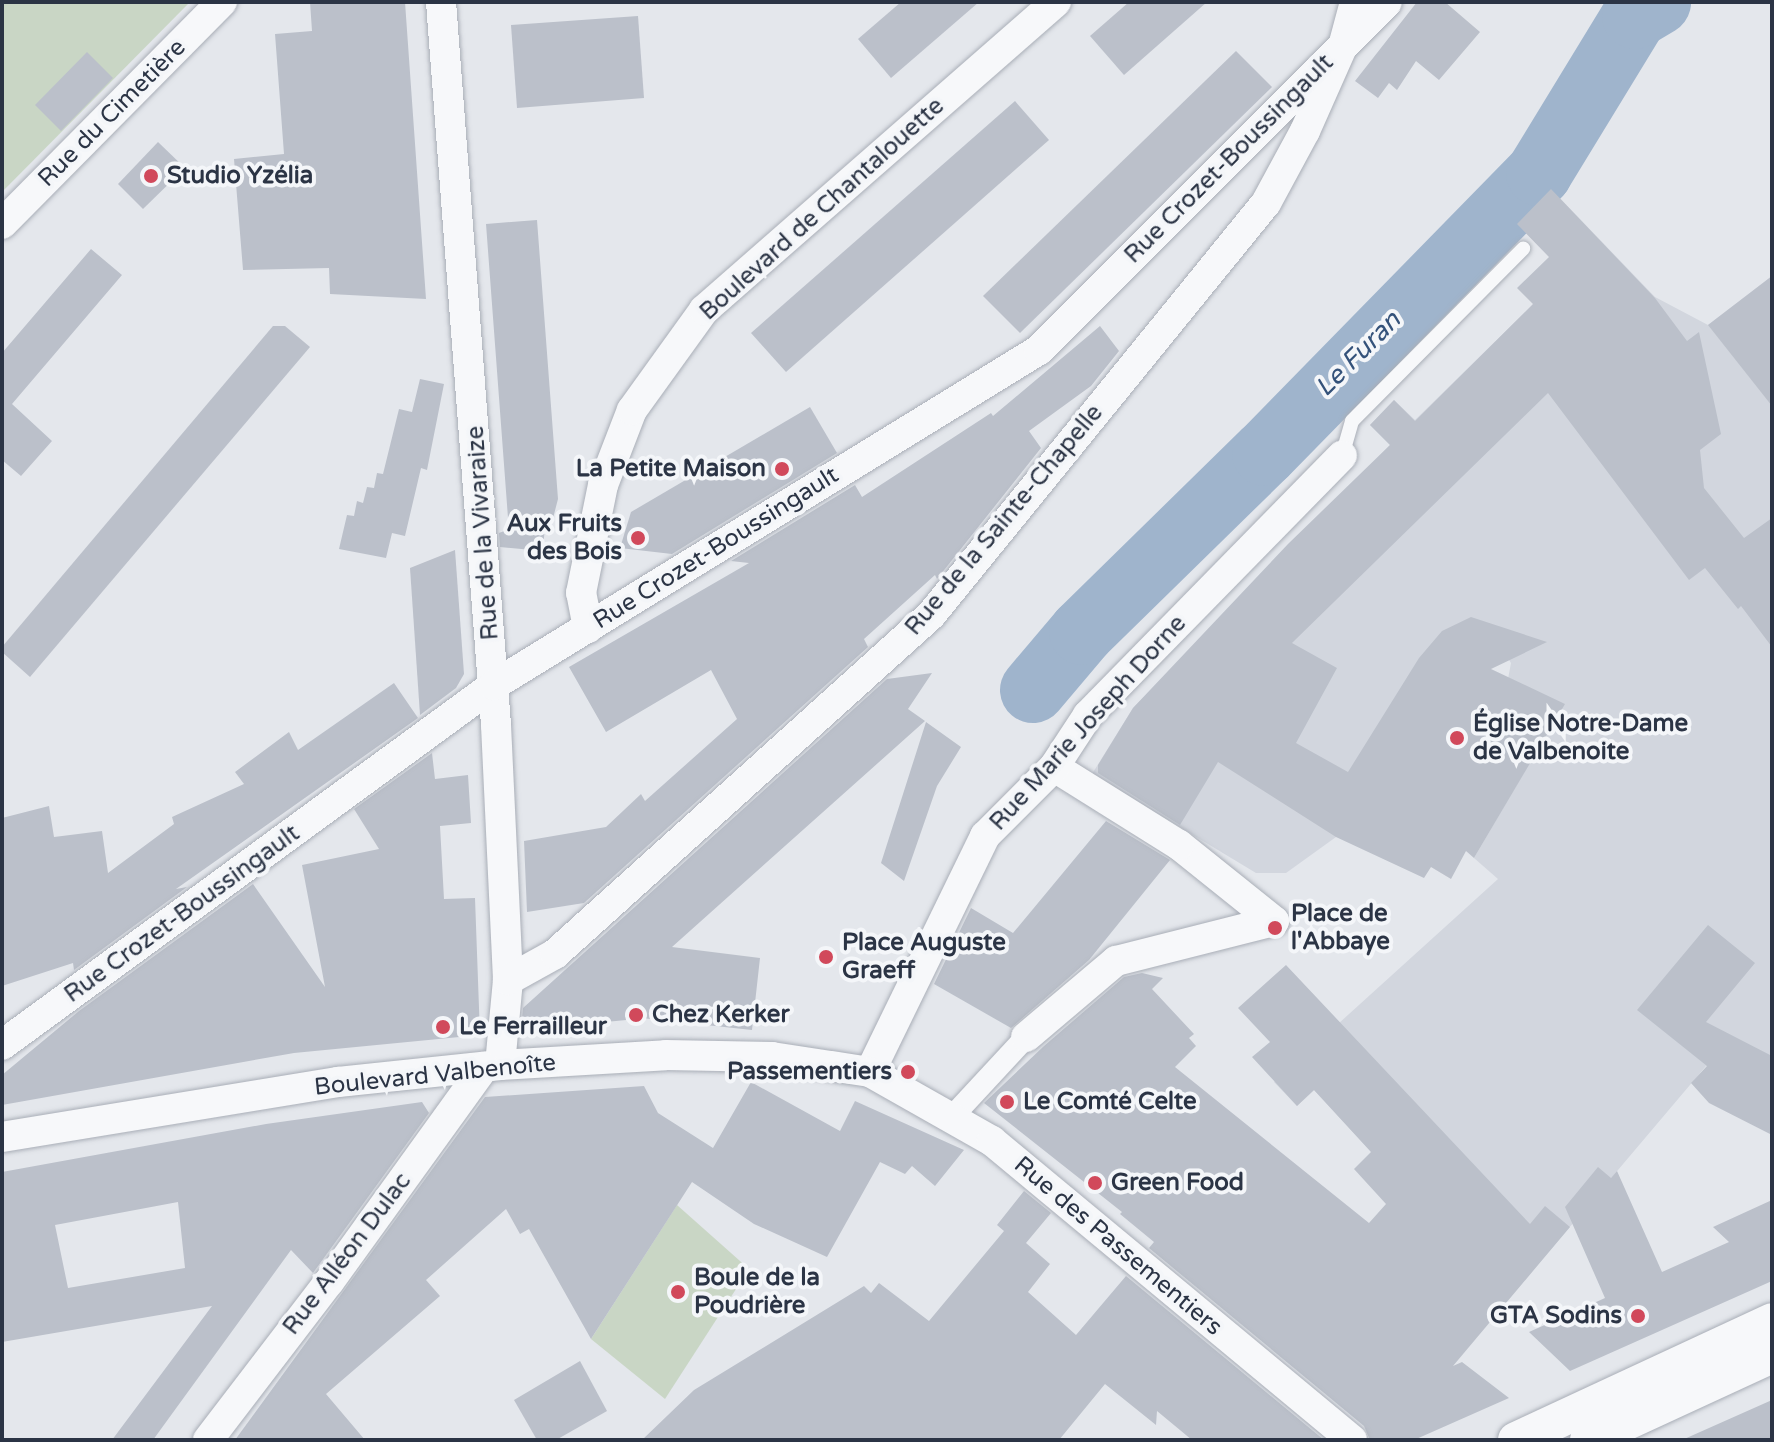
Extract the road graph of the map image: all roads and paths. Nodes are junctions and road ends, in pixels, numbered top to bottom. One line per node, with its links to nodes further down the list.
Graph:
1 (222, 2): 7 (street, Rue du Cimetière)
2 (441, 2): 11 (street, Rue de la Vivaraize)
3 (1056, 2): 10 (street, Boulevard de Chantalouette)
4 (1355, 2): 6 (street, Rue de la Sainte-Chapelle)
5 (1387, 2): 6 (street, Rue Crozet-Boussingault)
6 (1344, 43): 10 (street, Rue Crozet-Boussingault); 13 (street, Rue de la Sainte-Chapelle)
7 (2, 224)
8 (1523, 249): 9 (lane)
9 (1342, 456): 12 (street, Rue Marie Joseph Dorne)
10 (588, 628): 11 (street, Rue Crozet-Boussingault)
11 (494, 685): 13 (street, Rue de la Vivaraize); 15 (street, Rue Crozet-Boussingault)
12 (1054, 767): 14 (street); 17 (street, Rue Marie Joseph Dorne)
13 (508, 980): 16 (street, Rue de la Vivaraize)
14 (1026, 1037): 18 (street)
15 (2, 1045)
16 (492, 1066): 17 (street, Boulevard Valbenoîte); 19 (street, Boulevard Valbenoîte); 22 (street, Rue Alléon Dulac)
17 (870, 1072): 18 (street, Rue des Passementiers)
18 (952, 1117): 23 (street, Rue des Passementiers)
19 (2, 1137)
20 (1772, 1321): 24 (street)
21 (1772, 1355): 25 (street)
22 (208, 1440)
23 (1352, 1440)
24 (1516, 1440)
25 (1588, 1440)

